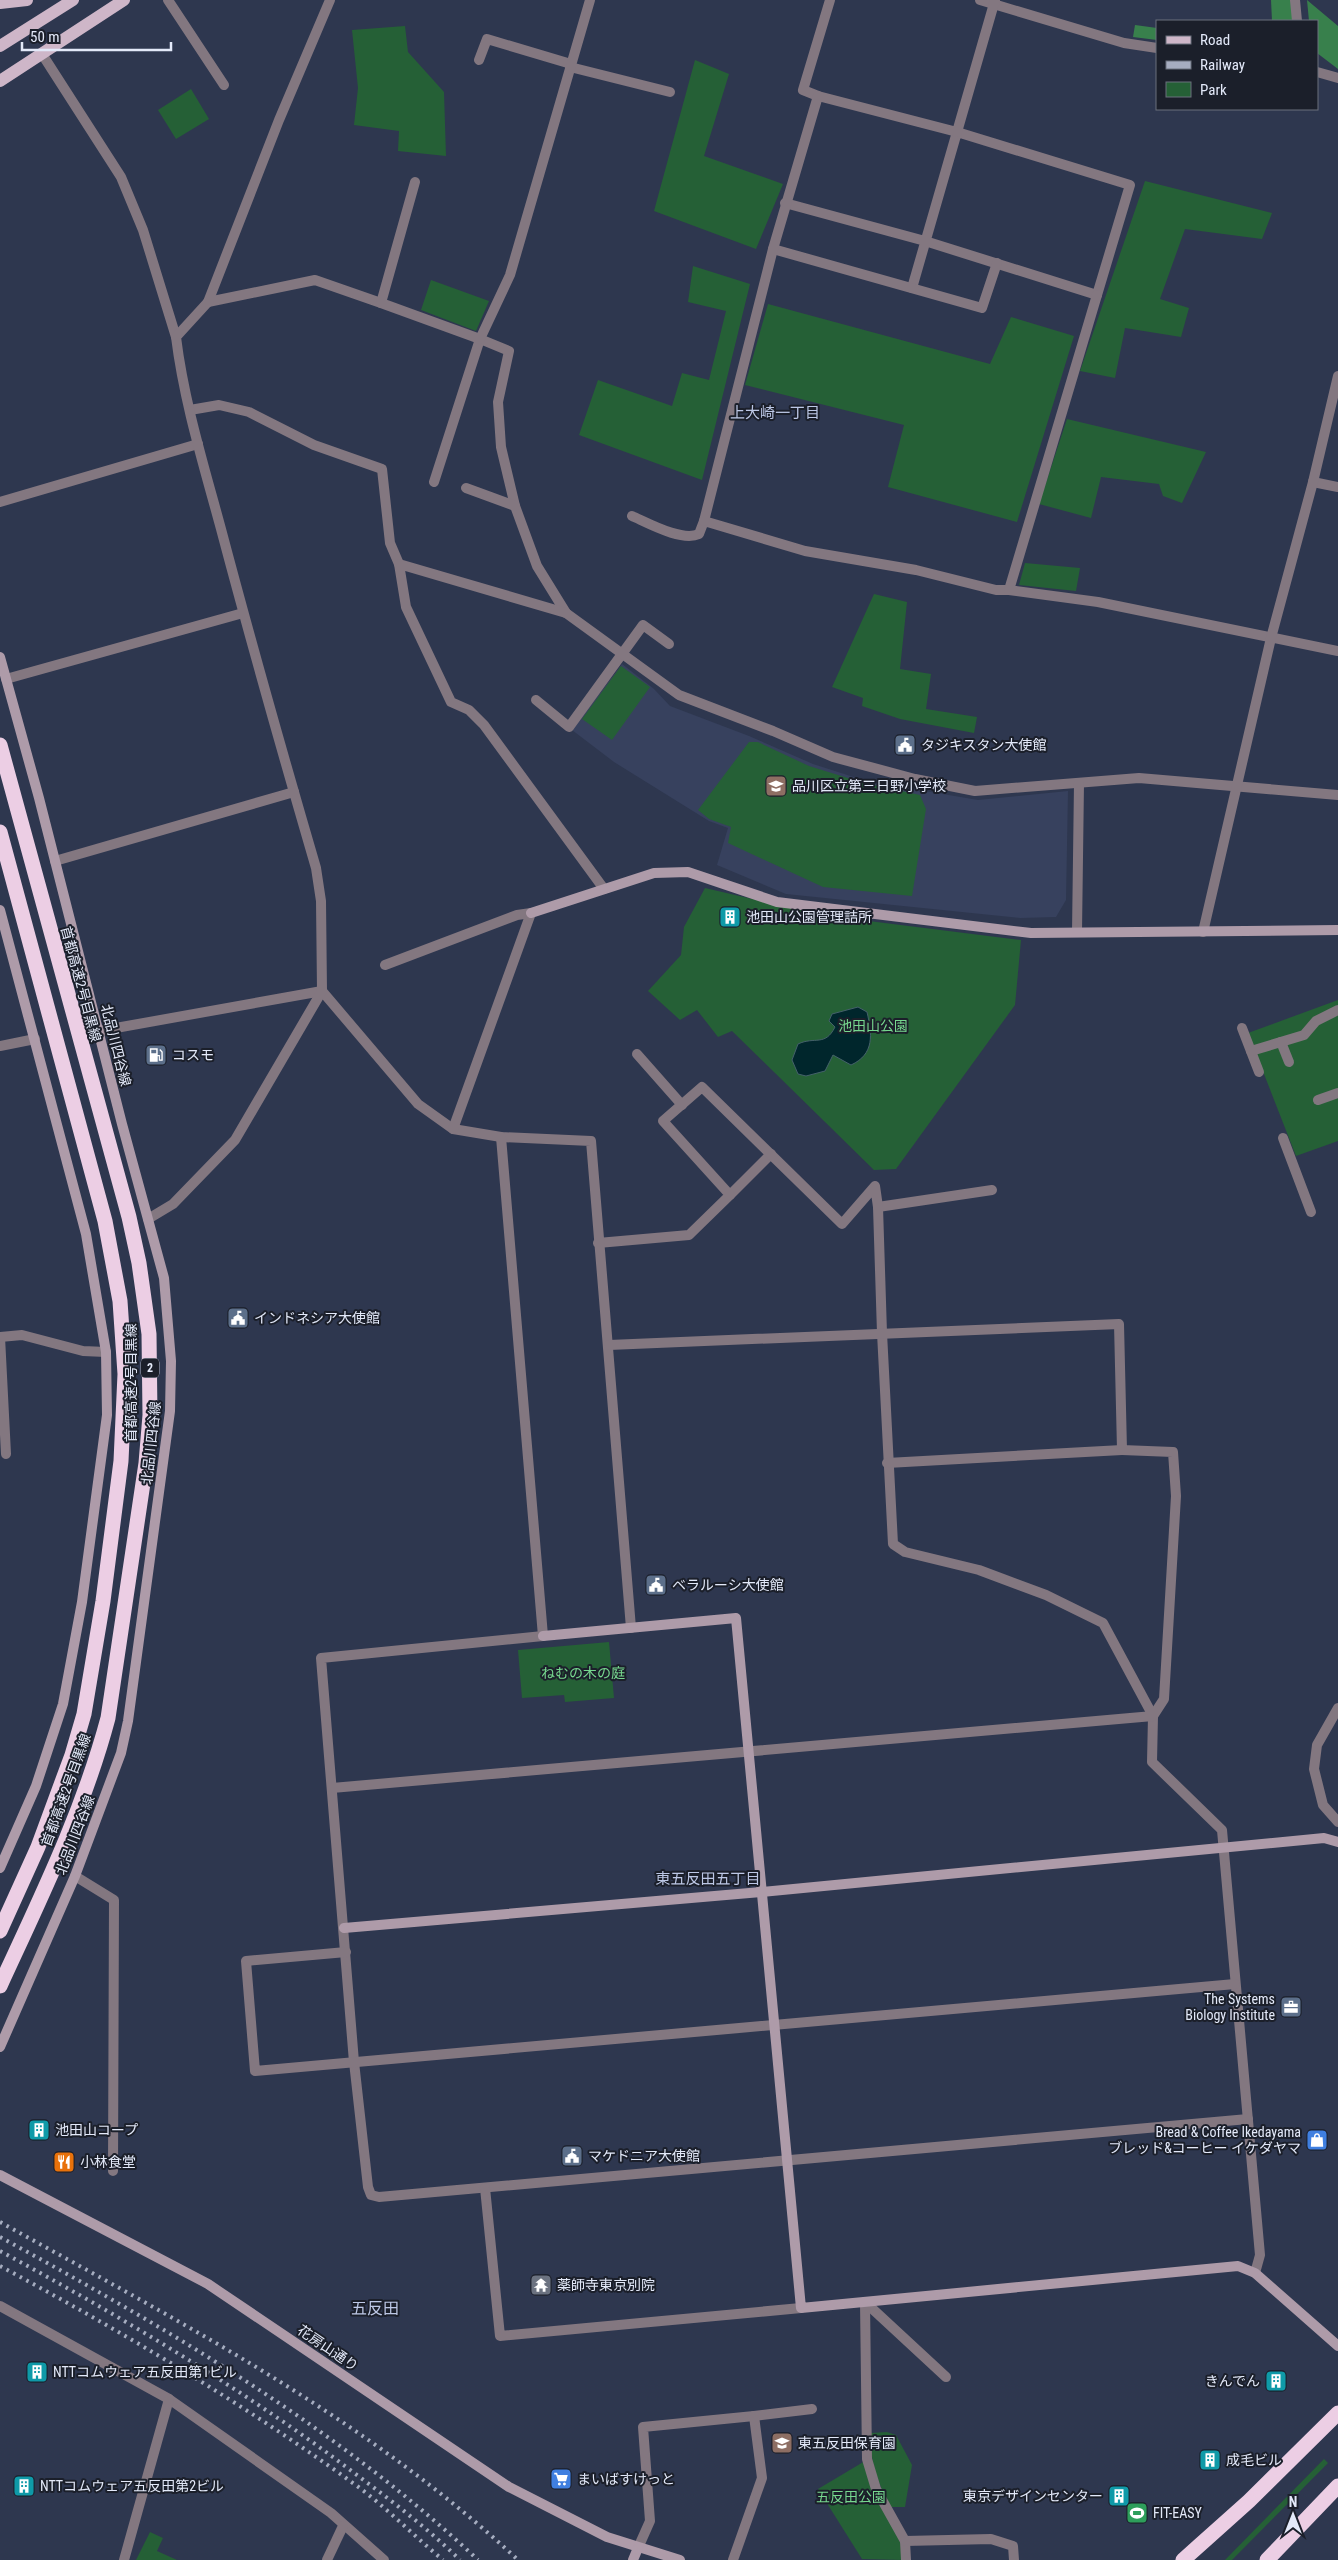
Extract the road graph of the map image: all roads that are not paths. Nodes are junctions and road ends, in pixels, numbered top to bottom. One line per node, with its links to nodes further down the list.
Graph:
1 (27, 0): 11 (main road)
2 (73, 0): 13 (main road)
3 (124, 0): 15 (main road)
4 (168, 0): 21 (street)
5 (330, 0): 32 (street)
6 (590, 0): 17 (street)
7 (830, 0): 23 (street)
8 (980, 0): 10 (street)
9 (1295, 0): 12 (street)
10 (994, 2): 14 (street); 24 (street)
11 (0, 3)
12 (1297, 20)
13 (0, 46)
14 (1156, 48)
15 (42, 54): 20 (main road); 34 (street)
16 (479, 60): 17 (street)
17 (570, 65): 22 (street); 35 (street)
18 (1318, 72): 19 (street)
19 (1338, 78)
20 (0, 81)
21 (224, 84)
22 (670, 92)
23 (818, 96): 24 (street); 26 (street)
24 (957, 132): 27 (street); 31 (street)
25 (414, 182): 33 (street)
26 (786, 203): 27 (street); 28 (street)
27 (925, 241): 29 (street); 30 (street)
28 (773, 249): 30 (street); 46 (street)
29 (997, 263): 30 (street); 31 (street)
30 (912, 288)
31 (1097, 295): 48 (street)
32 (208, 302): 33 (street); 34 (street)
33 (381, 303): 35 (street)
34 (176, 337): 37 (street)
35 (480, 339): 39 (street); 44 (street)
36 (1338, 376): 40 (street)
37 (190, 410): 38 (street); 47 (street)
38 (198, 444): 43 (street); 50 (street)
39 (434, 482)
40 (1313, 482): 41 (street); 51 (street)
41 (1338, 487)
42 (466, 488): 44 (street)
43 (0, 502)
44 (515, 506): 49 (street)
45 (632, 516): 46 (street)
46 (704, 521): 48 (street)
47 (399, 564): 49 (street); 65 (street)
48 (1008, 590): 51 (street)
49 (566, 612): 54 (street)
50 (243, 613): 56 (street); 61 (street)
51 (1271, 638): 53 (street); 60 (street)
52 (669, 644): 54 (street)
53 (1338, 651)
54 (622, 654): 57 (street); 59 (street)
55 (0, 657): 56 (street, 北品川四谷線)
56 (6, 679): 64 (street, 北品川四谷線)
57 (536, 700)
58 (0, 745): 119 (highway, 首都高速2号目黒線 / 2)
59 (1079, 782): 60 (street); 69 (street)
60 (1237, 786): 62 (street); 70 (street)
61 (294, 792): 64 (street); 72 (street)
62 (1338, 795)
63 (0, 832): 116 (highway, 首都高速2号目黒線 / 2)
64 (55, 861): 75 (street, 北品川四谷線)
65 (604, 889): 67 (street); 69 (street)
66 (0, 910): 76 (street)
67 (531, 913): 71 (street); 86 (street)
68 (1338, 930): 70 (street)
69 (1077, 932): 70 (street)
70 (1203, 932)
71 (385, 965)
72 (322, 991): 75 (street); 86 (street); 94 (street)
73 (1338, 1010): 77 (street)
74 (1242, 1028): 79 (street)
75 (99, 1031): 94 (street, 北品川四谷線)
76 (35, 1039): 78 (street); 99 (street)
77 (1282, 1042): 79 (street); 81 (street)
78 (0, 1046)
79 (1251, 1051): 82 (street)
80 (637, 1054): 85 (street)
81 (1289, 1062)
82 (1259, 1072)
83 (1338, 1093): 84 (street)
84 (1318, 1100)
85 (682, 1105): 89 (street); 91 (street)
86 (454, 1129): 87 (street)
87 (501, 1137): 95 (street); 104 (street)
88 (1283, 1138): 93 (street)
89 (771, 1154): 91 (street); 92 (street)
90 (992, 1190): 92 (street)
91 (730, 1195): 95 (street)
92 (878, 1207): 96 (street)
93 (1311, 1212)
94 (148, 1219): 113 (street, 北品川四谷線)
95 (598, 1243): 98 (street)
96 (882, 1334): 98 (street); 100 (street); 102 (street)
97 (0, 1338): 99 (street); 101 (street)
98 (609, 1345): 103 (street)
99 (106, 1352): 112 (street)
100 (1122, 1450): 102 (street); 106 (street)
101 (6, 1454)
102 (887, 1463): 106 (street)
103 (631, 1628): 104 (street); 107 (street)
104 (543, 1636): 108 (street)
105 (1338, 1708): 109 (street)
106 (1153, 1716): 107 (street); 111 (street)
107 (750, 1751): 108 (street); 114 (street)
108 (332, 1788): 115 (street)
109 (1338, 1822)
110 (1338, 1842): 111 (street)
111 (1225, 1848): 114 (street); 118 (street)
112 (0, 1868)
113 (75, 1876): 121 (street, 北品川四谷線); 125 (street)
114 (761, 1892): 115 (street); 120 (street)
115 (344, 1928): 117 (street)
116 (0, 1931)
117 (346, 1952): 122 (street); 122 (street)
118 (1235, 1984): 120 (street); 123 (street)
119 (0, 1986)
120 (775, 2024): 122 (street); 124 (street)
121 (0, 2047)
122 (354, 2062): 127 (street)
123 (1248, 2119): 124 (street); 128 (street)
124 (786, 2160): 127 (street); 131 (street)
125 (113, 2170)
126 (0, 2175): 141 (street, 花房山通り)
127 (485, 2188): 131 (street)
128 (1255, 2273): 129 (street); 132 (street)
129 (866, 2302): 131 (street); 133 (street); 140 (street)
130 (0, 2306): 134 (street)
131 (801, 2308)
132 (1338, 2346)
133 (946, 2377)
134 (169, 2399): 139 (street); 142 (street)
135 (812, 2409): 137 (street)
136 (1338, 2413): 150 (highway)
137 (754, 2416): 141 (street); 147 (street)
138 (1338, 2486): 151 (highway)
139 (343, 2526): 143 (street); 144 (street)
140 (905, 2541): 148 (street); 149 (street)
141 (638, 2548): 145 (street); 146 (street, 花房山通り)
142 (124, 2560)
143 (327, 2560)
144 (384, 2560)
145 (633, 2560)
146 (680, 2560)
147 (733, 2560)
148 (906, 2560)
149 (1014, 2560)
150 (1183, 2560)
151 (1267, 2560)

